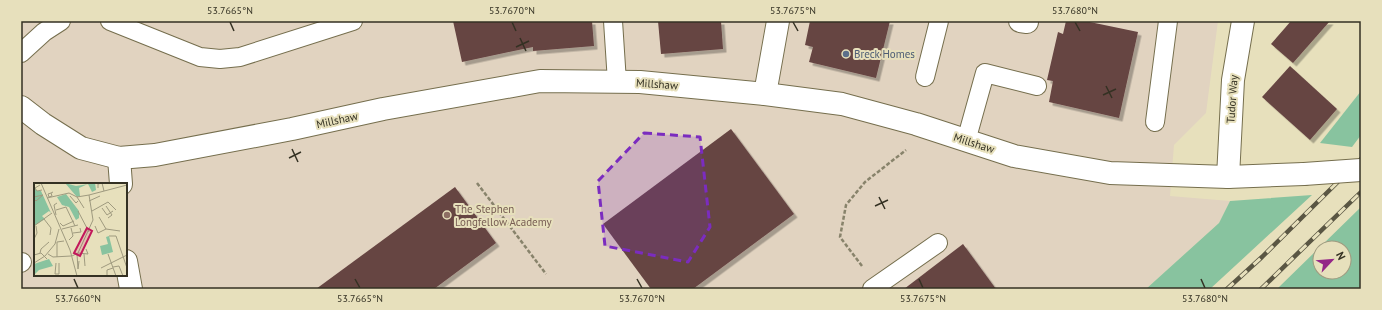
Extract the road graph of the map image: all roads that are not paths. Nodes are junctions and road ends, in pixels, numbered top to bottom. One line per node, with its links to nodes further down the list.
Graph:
1 (61, 21): 9 (lane)
2 (110, 21): 3 (lane)
3 (353, 21)
4 (613, 21): 11 (lane)
5 (778, 21): 13 (street)
6 (939, 21): 10 (lane)
7 (1168, 21): 15 (lane)
8 (1243, 21): 19 (street, Tudor Way)
9 (21, 53)
10 (924, 77)
11 (616, 82): 13 (street, Millshaw); 17 (street, Millshaw)
12 (1037, 86): 16 (lane)
13 (765, 94): 16 (street, Millshaw)
14 (23, 112): 17 (street, Millshaw)
15 (1155, 122)
16 (966, 141): 19 (street, Millshaw)
17 (119, 158): 20 (street)
18 (1361, 170): 19 (street, Millshaw, bridge)
19 (1228, 177)
20 (121, 183)
21 (938, 243): 23 (lane)
22 (127, 267): 24 (street)
23 (874, 287)
24 (131, 289)

